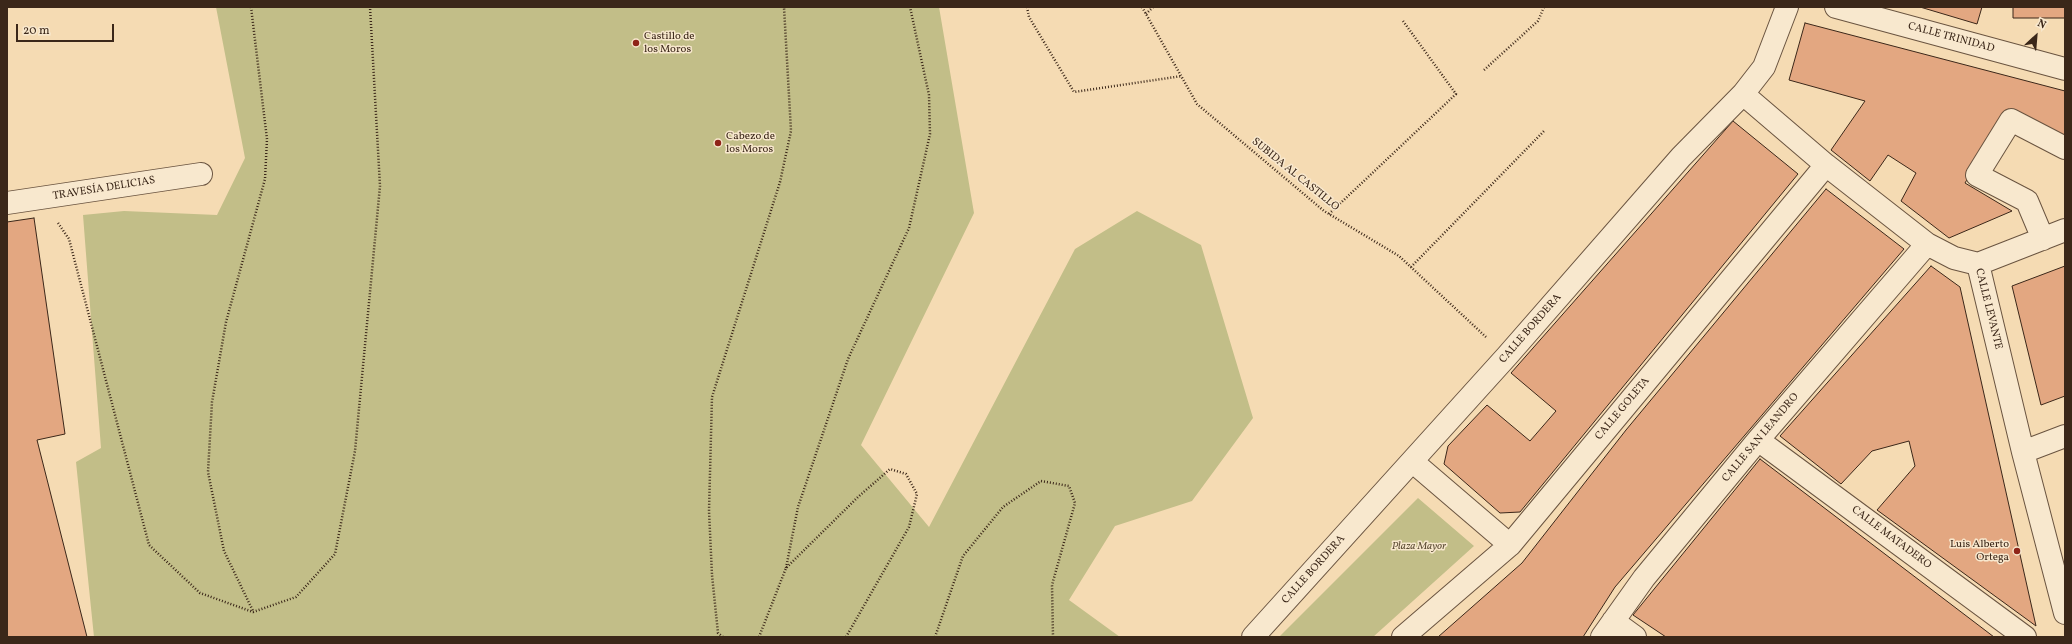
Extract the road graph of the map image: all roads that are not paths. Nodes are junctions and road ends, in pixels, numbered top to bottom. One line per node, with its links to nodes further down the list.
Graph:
1 (1786, 7): 4 (street, CALLE BORDERA)
2 (1836, 7): 3 (street, CALLE TRINIDAD)
3 (2065, 69)
4 (1743, 94): 6 (street, CALLE LEVANTE); 16 (street, CALLE BORDERA)
5 (2065, 148): 10 (street)
6 (1826, 165): 11 (street, CALLE LEVANTE); 17 (street, CALLE GOLETA)
7 (201, 174): 8 (street, TRAVESÍA DELICIAS)
8 (7, 203)
9 (2065, 230): 10 (street)
10 (2043, 239): 12 (street)
11 (1927, 244): 12 (street, CALLE LEVANTE); 14 (street, CALLE SAN LEANDRO)
12 (1978, 264): 15 (street, CALLE LEVANTE)
13 (2065, 436): 15 (street)
14 (1758, 440): 19 (street, CALLE SAN LEANDRO); 23 (street, CALLE MATADERO)
15 (2023, 452): 18 (street, CALLE LEVANTE)
16 (1413, 462): 17 (street); 20 (street, CALLE BORDERA)
17 (1510, 545): 21 (street, CALLE GOLETA)
18 (2065, 613)
19 (1608, 629): 22 (street)
20 (1253, 637)
21 (1403, 637)
22 (1636, 637)
23 (2025, 637)

